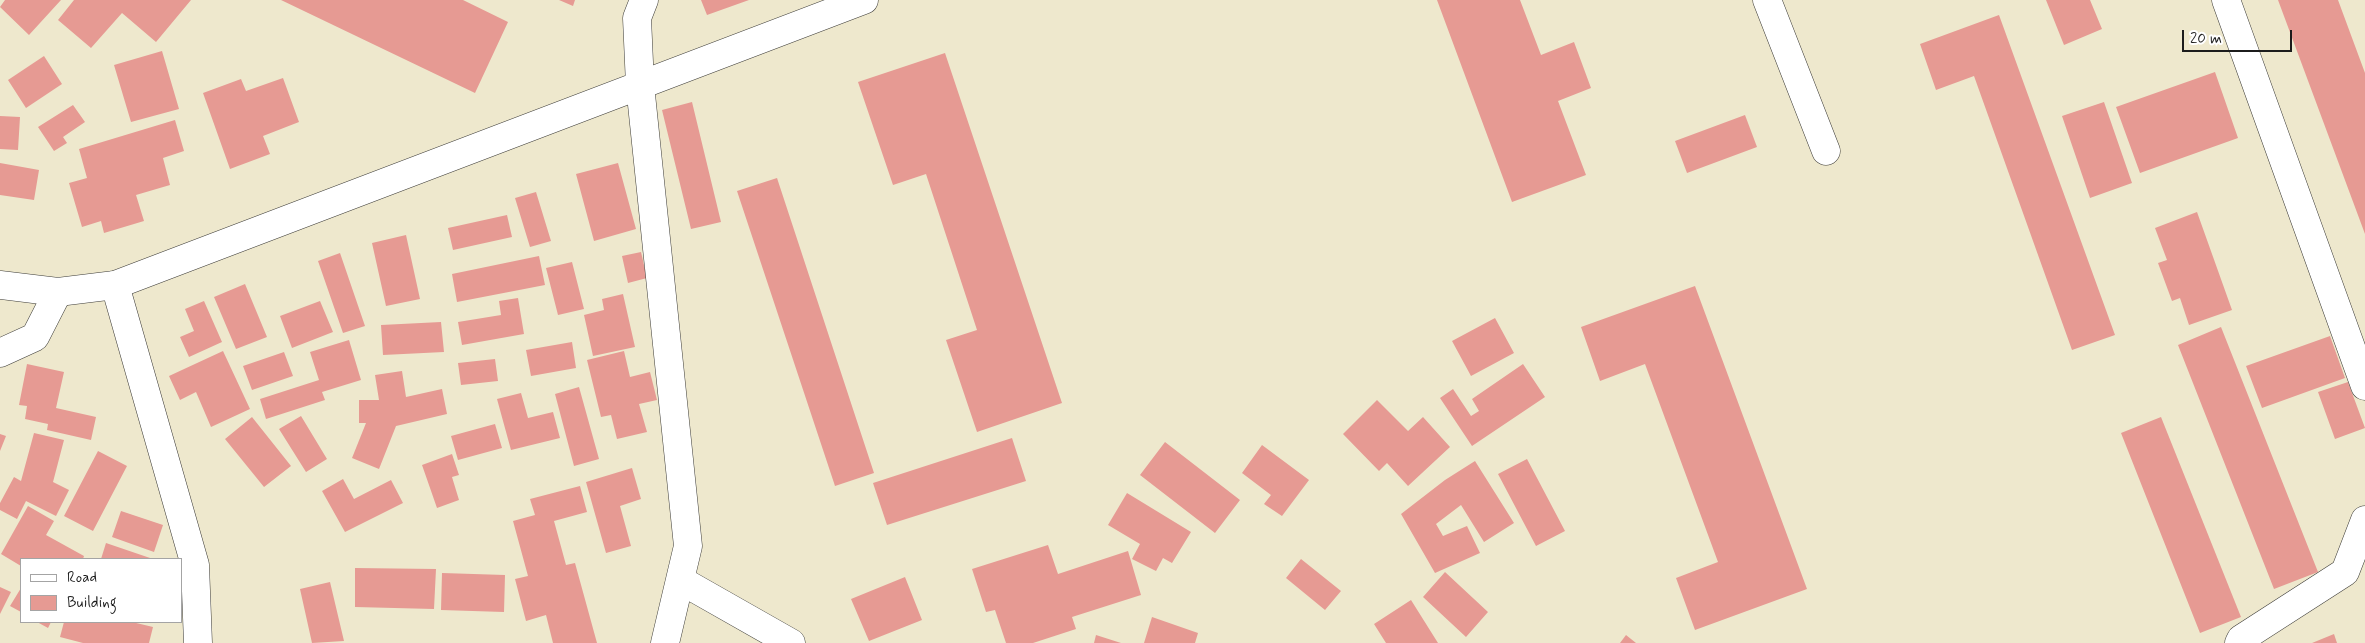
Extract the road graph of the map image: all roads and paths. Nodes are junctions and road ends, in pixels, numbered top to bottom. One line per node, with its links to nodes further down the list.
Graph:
1 (644, 0): 5 (street)
2 (864, 0): 5 (street)
3 (1767, 0): 6 (street)
4 (2226, 0): 11 (street)
5 (640, 85): 8 (street); 13 (street)
6 (1826, 151)
7 (0, 285): 9 (street)
8 (115, 285): 9 (street); 14 (street)
9 (58, 292): 10 (street)
10 (0, 353)
11 (2365, 386)
12 (2365, 520): 17 (street)
13 (680, 580): 15 (street); 16 (street)
14 (198, 643)
15 (665, 643)
16 (791, 643)
17 (2239, 643)

